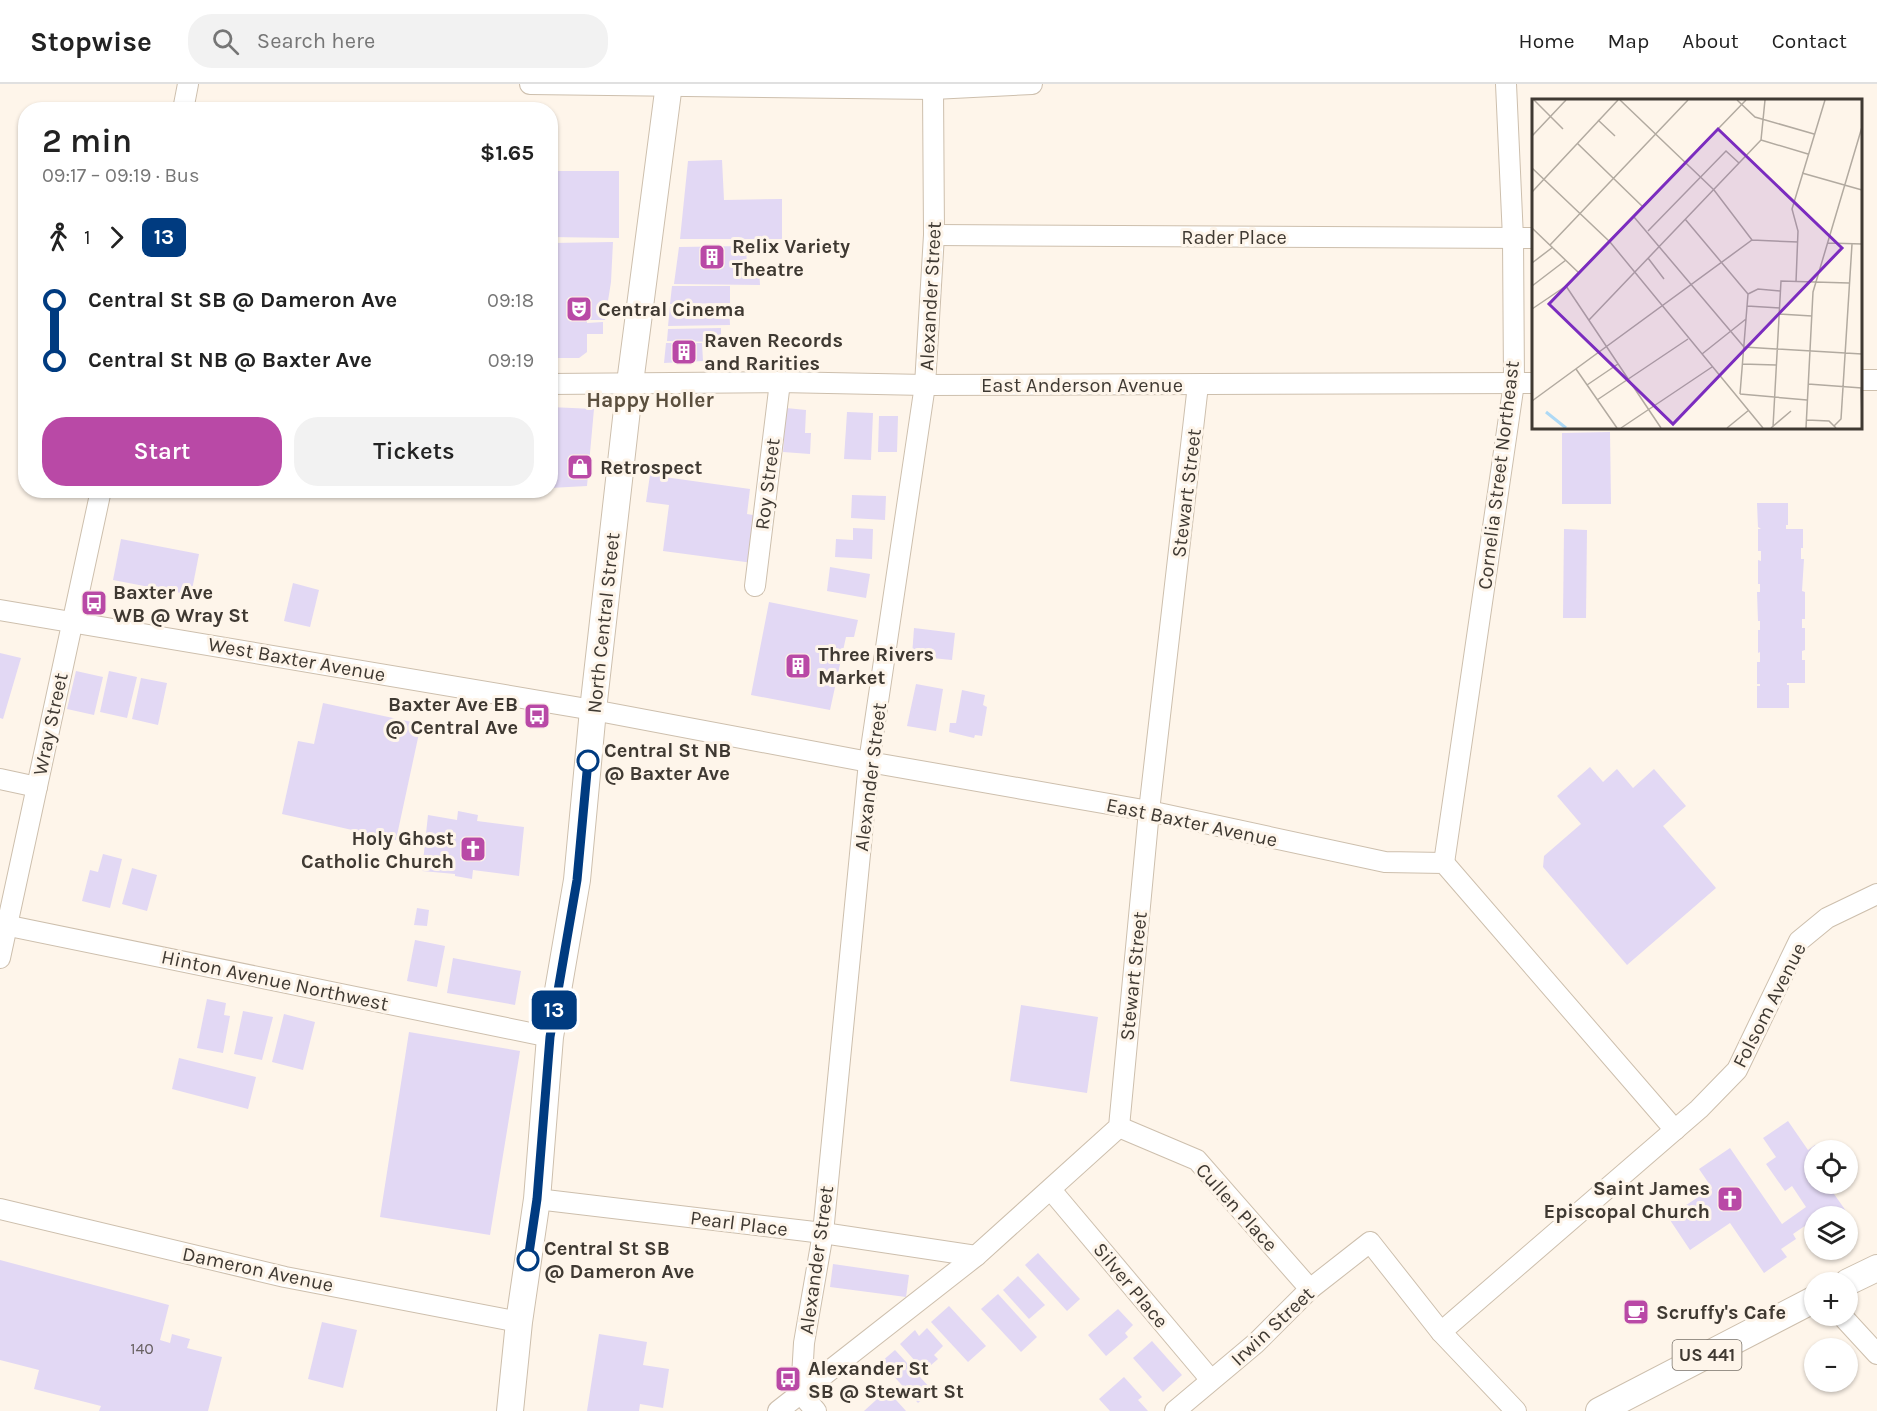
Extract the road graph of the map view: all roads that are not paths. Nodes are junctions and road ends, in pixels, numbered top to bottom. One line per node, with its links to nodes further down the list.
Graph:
1 (188, 84): 7 (street)
2 (530, 84): 5 (street)
3 (1032, 84): 6 (street)
4 (1506, 84): 9 (street, Cornelia Street Northeast)
5 (669, 85): 6 (street); 12 (main road, North Central Street)
6 (933, 89): 8 (street, Alexander Street)
7 (185, 102)
8 (934, 235): 9 (street, Rader Place); 16 (street, Alexander Street)
9 (1513, 238): 10 (street, Rader Place); 13 (street, Cornelia Street Northeast)
10 (1532, 238)
11 (780, 382): 12 (street, East Anderson Avenue); 16 (street, East Anderson Avenue); 19 (street, Roy Street)
12 (630, 383): 15 (street, East Anderson Avenue); 22 (main road, North Central Street)
13 (1514, 383): 14 (street, East Anderson Avenue); 17 (street, East Anderson Avenue); 27 (street, Cornelia Street Northeast)
14 (1532, 383)
15 (558, 384)
16 (925, 385): 17 (street, East Anderson Avenue); 23 (street, Alexander Street)
17 (1198, 385): 26 (street, Stewart Street)
18 (99, 498): 21 (street, Wray Street)
19 (755, 586)
20 (0, 610): 21 (street, West Baxter Avenue)
21 (72, 621): 22 (street, West Baxter Avenue); 25 (street, Wray Street)
22 (593, 710): 23 (street, East Baxter Avenue); 31 (main road, North Central Street)
23 (869, 762): 26 (street, East Baxter Avenue); 37 (street, Alexander Street)
24 (0, 778): 25 (street)
25 (37, 787): 29 (street, Wray Street)
26 (1149, 811): 27 (street, East Baxter Avenue); 32 (street, Stewart Street)
27 (1444, 863): 33 (street)
28 (1877, 894): 33 (street, Folsom Avenue)
29 (3, 925): 30 (street, Wray Street); 31 (street, Hinton Avenue Northwest)
30 (0, 958)
31 (550, 1037): 35 (main road, North Central Street)
32 (1119, 1127): 34 (street); 41 (street, Cullen Place)
33 (1675, 1130): 45 (street, Folsom Avenue)
34 (1051, 1190): 38 (street); 47 (street, Silver Place)
35 (537, 1199): 37 (street, Pearl Place); 43 (main road, North Central Street)
36 (0, 1209): 43 (street, Dameron Avenue)
37 (823, 1233): 38 (street, Pearl Place); 48 (street, Alexander Street)
38 (976, 1256): 48 (street)
39 (1877, 1268): 40 (main road)
40 (1858, 1277)
41 (1310, 1290): 45 (street, Irwin Street); 47 (street, Irwin Street)
42 (1804, 1305): 54 (main road, US 441)
43 (519, 1322): 49 (main road, North Central Street)
44 (1851, 1326): 46 (street)
45 (1441, 1332): 53 (street)
46 (1877, 1354)
47 (1211, 1380): 52 (street, Irwin Street)
48 (801, 1394): 50 (street); 51 (street)
49 (510, 1411)
50 (778, 1411)
51 (816, 1411)
52 (1175, 1411)
53 (1516, 1411)
54 (1599, 1411)

